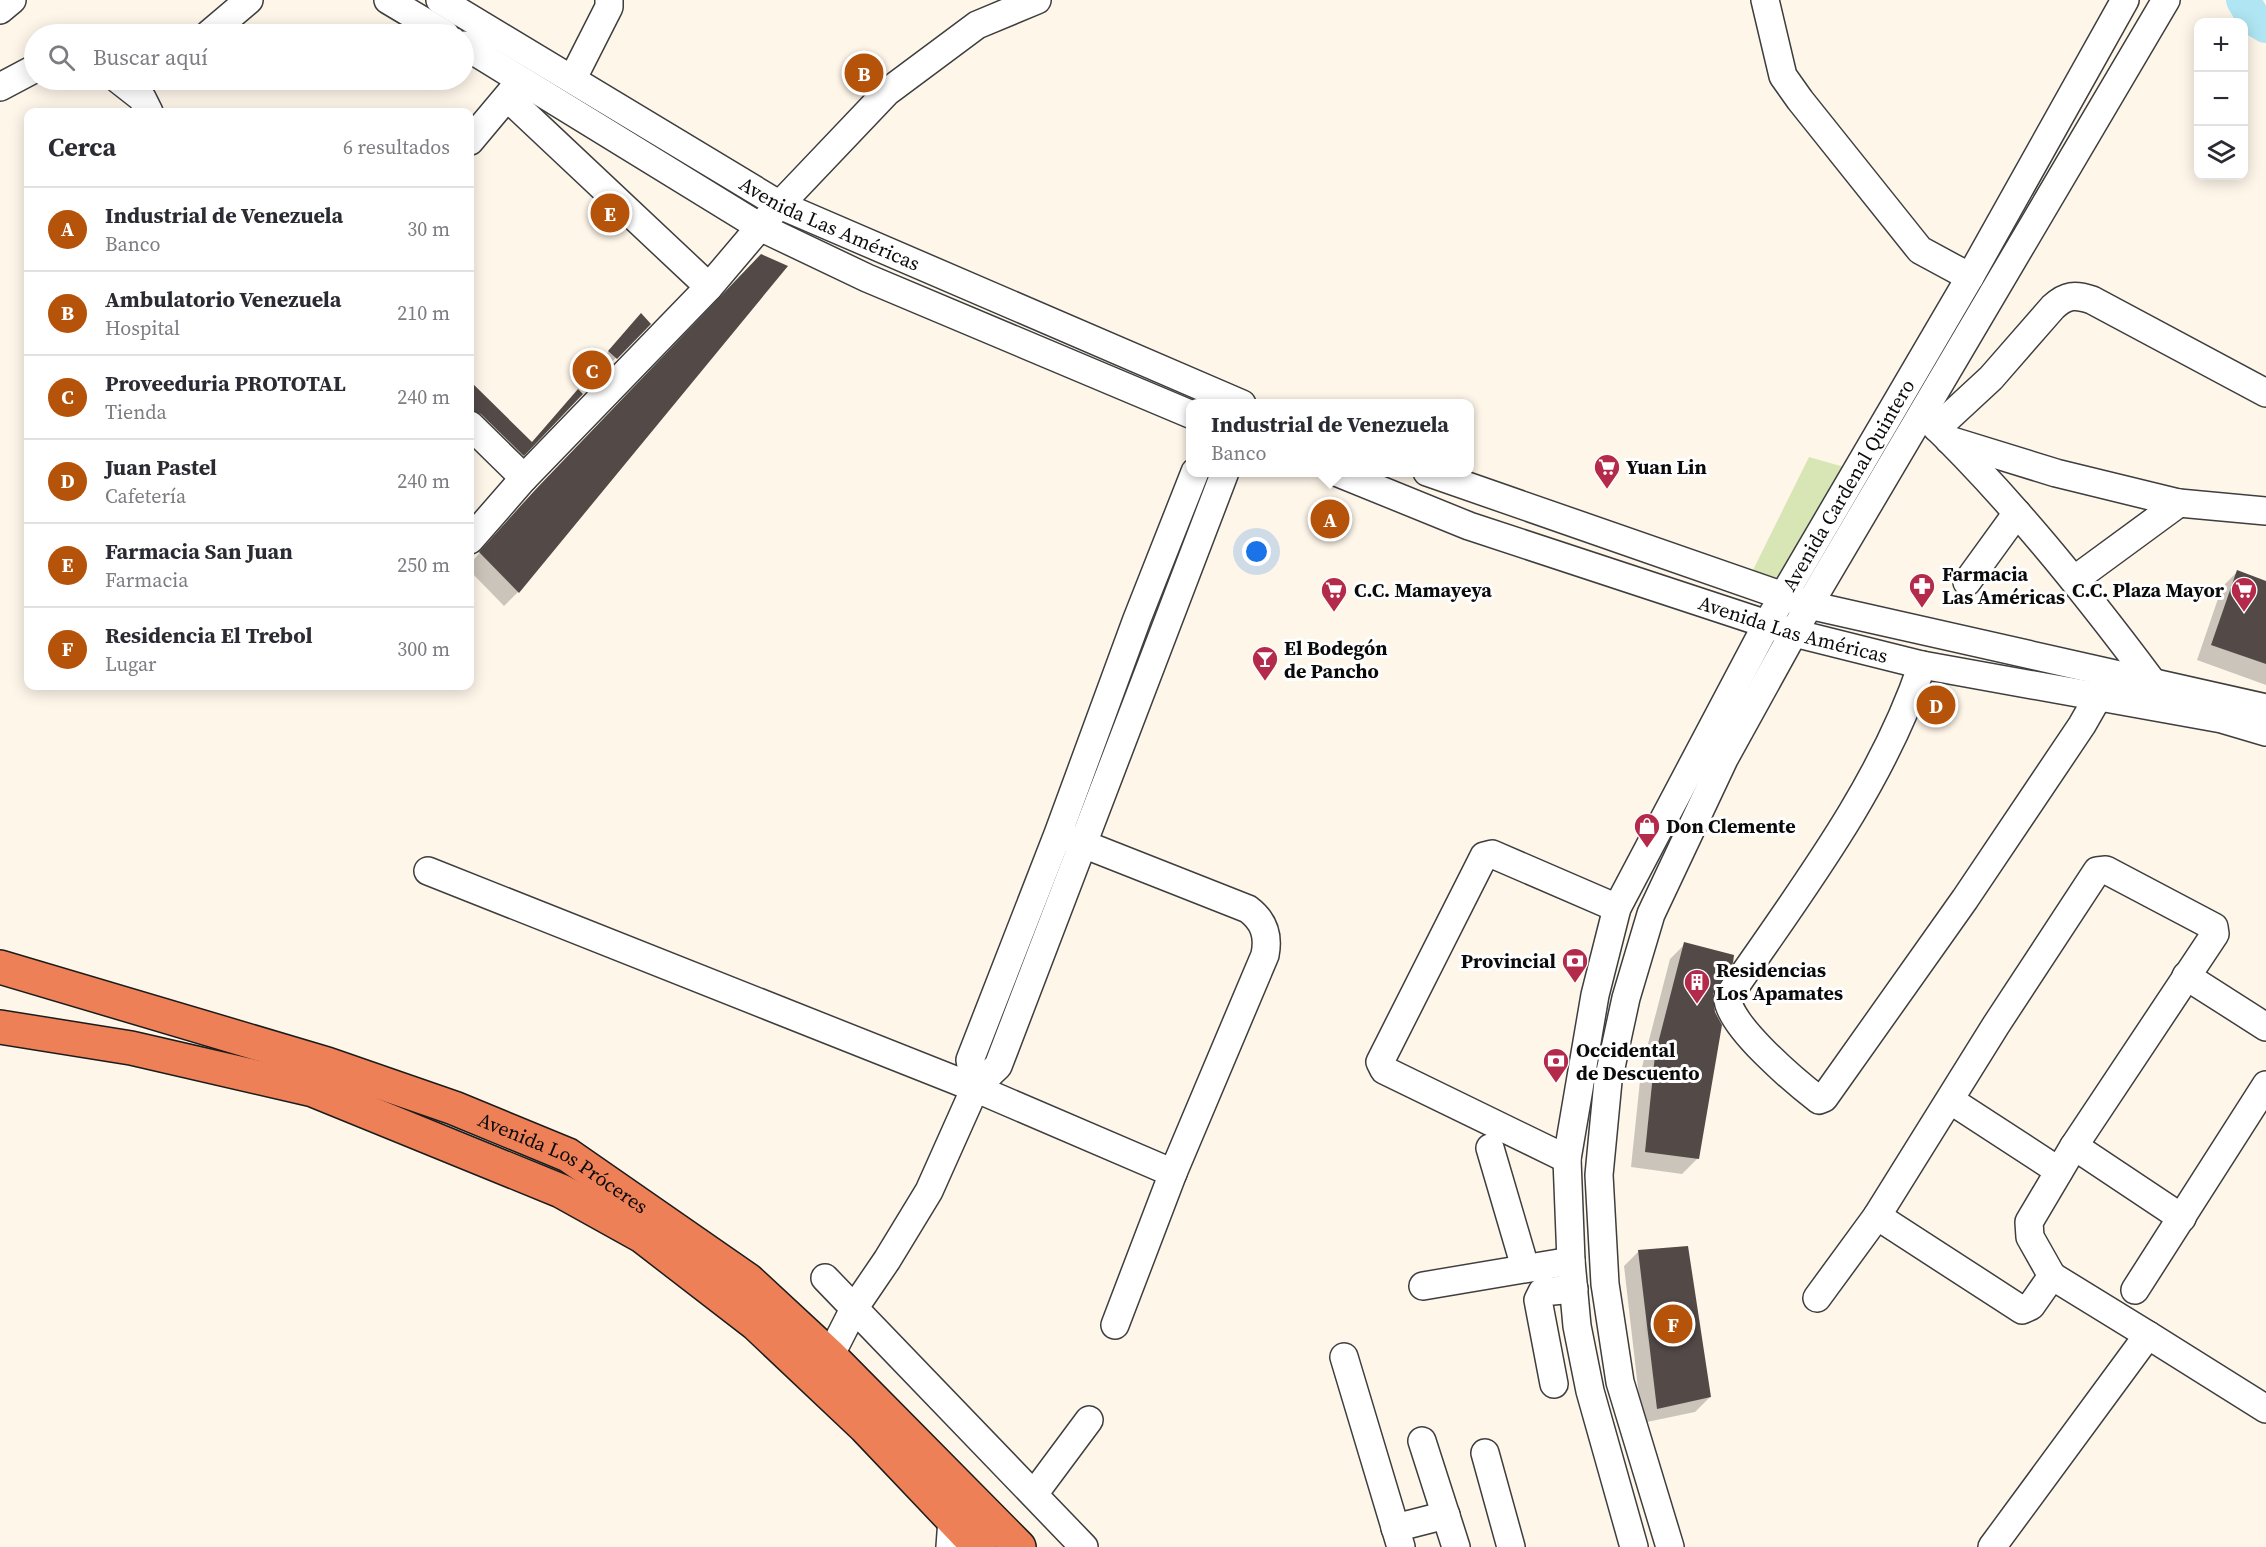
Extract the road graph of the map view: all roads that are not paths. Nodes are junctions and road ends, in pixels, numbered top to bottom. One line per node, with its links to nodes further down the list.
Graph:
1 (12, 0): 10 (street)
2 (249, 0): 11 (street)
3 (388, 0): 12 (street)
4 (440, 0): 13 (street, Avenida Las Américas)
5 (609, 0): 17 (street)
6 (1036, 0): 21 (street)
7 (1765, 0): 23 (street)
8 (2126, 0): 23 (street, Avenida Cardenal Quintero)
9 (2166, 0): 28 (street, Avenida Cardenal Quintero)
10 (0, 10)
11 (221, 24)
12 (428, 24)
13 (465, 24)
14 (474, 33): 18 (street, Avenida Las Américas)
15 (474, 51): 18 (street, Avenida Las Américas)
16 (24, 74): 19 (street)
17 (573, 78): 18 (street, Avenida Las Américas); 21 (street, Avenida Las Américas)
18 (521, 79): 20 (street); 22 (street, Avenida Las Américas); 24 (street)
19 (0, 87)
20 (474, 136)
21 (780, 205): 22 (street); 26 (street, Avenida Las Américas)
22 (760, 227): 24 (street); 27 (street, Avenida Las Américas)
23 (1970, 277): 41 (street, Avenida Cardenal Quintero)
24 (709, 287): 34 (street)
25 (2266, 393): 28 (street)
26 (1230, 399)
27 (1186, 412)
28 (1936, 427): 35 (street); 37 (street); 42 (street, Avenida Cardenal Quintero)
29 (474, 429): 34 (street)
30 (1193, 477): 50 (street)
31 (1223, 477): 51 (street)
32 (1348, 477): 43 (street, Avenida Las Américas)
33 (1441, 477): 41 (street, Avenida Las Américas)
34 (524, 478): 38 (street)
35 (2179, 503): 36 (street); 39 (street)
36 (2266, 511)
37 (2017, 513): 39 (street); 40 (street)
38 (474, 535)
39 (2074, 580): 46 (street)
40 (1967, 582)
41 (1783, 596): 42 (street, Avenida Las Américas); 43 (street, Avenida Cardenal Quintero)
42 (1809, 605): 44 (street, Avenida Cardenal Quintero); 46 (street, Avenida Las Américas)
43 (1768, 622): 44 (street, Avenida Las Américas); 53 (street, Avenida Cardenal Quintero)
44 (1794, 633): 45 (street, Avenida Las Américas); 96 (street)
45 (1922, 665): 47 (street, Avenida Las Américas); 47 (street)
46 (2151, 680): 48 (street, Avenida Las Américas)
47 (2098, 697): 49 (street, Avenida Las Américas)
48 (2266, 708)
49 (2266, 732)
50 (1058, 834): 51 (street); 59 (street)
51 (1085, 844): 59 (street); 65 (street)
52 (428, 871): 59 (street)
53 (1617, 908): 63 (street, Avenida Cardenal Quintero); 63 (street)
54 (0, 967): 79 (highway, Avenida Los Próceres)
55 (2186, 976): 57 (street); 60 (street); 61 (street)
56 (0, 1027): 88 (highway, Avenida Los Próceres)
57 (2266, 1027)
58 (2266, 1085): 67 (street)
59 (975, 1088): 65 (street); 76 (street)
60 (1950, 1101): 64 (street); 66 (street)
61 (2074, 1146): 64 (street); 67 (street)
62 (1490, 1148): 69 (street)
63 (1567, 1159): 68 (street, Avenida Cardenal Quintero)
64 (2059, 1171): 70 (street)
65 (1173, 1173): 77 (street)
66 (1877, 1216): 70 (street); 75 (street)
67 (2182, 1218): 74 (street)
68 (1571, 1261): 69 (street); 73 (street, Avenida Cardenal Quintero)
69 (1525, 1267): 72 (street)
70 (2052, 1276): 78 (street)
71 (825, 1278): 76 (street)
72 (1423, 1286)
73 (1574, 1289): 81 (street); 95 (street, Avenida Cardenal Quintero)
74 (2135, 1290)
75 (1817, 1298)
76 (855, 1307): 79 (street); 86 (street)
77 (1115, 1325)
78 (2148, 1335): 82 (street); 97 (street)
79 (830, 1356): 91 (highway, Avenida Los Próceres)
80 (1344, 1357): 89 (street)
81 (1554, 1384)
82 (2266, 1409)
83 (1089, 1420): 86 (street)
84 (1422, 1441): 87 (street)
85 (1485, 1453): 94 (street)
86 (1034, 1494): 92 (street)
87 (1446, 1515): 89 (street); 93 (street)
88 (951, 1533): 90 (highway, Avenida Los Próceres)
89 (1398, 1537)
90 (979, 1547)
91 (1019, 1547)
92 (1084, 1547)
93 (1456, 1547)
94 (1511, 1547)
95 (1634, 1547)
96 (1670, 1547)
97 (1992, 1547)

